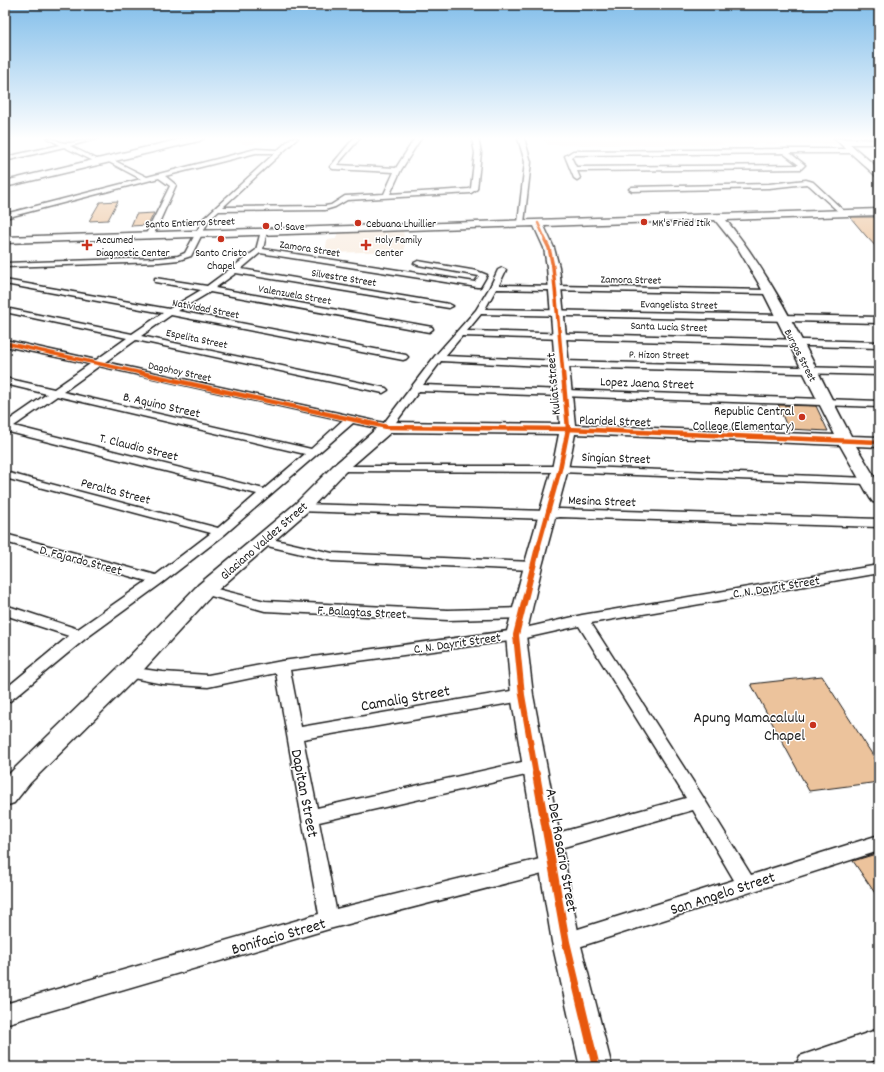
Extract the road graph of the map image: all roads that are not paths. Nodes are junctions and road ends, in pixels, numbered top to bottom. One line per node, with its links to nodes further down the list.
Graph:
1 (112, 188): 14 (street)
2 (172, 188): 20 (street)
3 (239, 188): 11 (street)
4 (390, 188): 10 (street)
5 (473, 188): 10 (street)
6 (525, 188): 16 (street)
7 (676, 188): 9 (street)
8 (816, 188): 13 (street)
9 (632, 189)
10 (386, 196): 11 (street)
11 (216, 208): 19 (street)
12 (879, 212): 13 (street, Santo Entierro Street)
13 (843, 213): 15 (street, Santo Entierro Street)
14 (5, 216)
15 (717, 216): 17 (street, Santo Entierro Street); 32 (street, Burgos Street)
16 (521, 223): 17 (street, Santo Entierro Street); 18 (street, Santo Entierro Street)
17 (538, 223): 30 (street, Kuliat Street)
18 (264, 231): 19 (street, Santo Entierro Street); 22 (street)
19 (197, 235): 20 (street, Santo Entierro Street); 24 (street)
20 (150, 236): 21 (street, Santo Entierro Street)
21 (5, 240)
22 (259, 251): 23 (street, Zamora Street); 25 (street)
23 (418, 263)
24 (5, 265)
25 (235, 270): 31 (street); 33 (street, Silvestre Street)
26 (502, 270): 29 (street, Glaciano Valdez Street)
27 (158, 280): 31 (street, Valenzuela Street)
28 (5, 282): 36 (street, Natividad Street)
29 (494, 287): 30 (street, Zamora Street); 35 (street, Glaciano Valdez Street)
30 (556, 289): 32 (street, Zamora Street); 37 (street, Kuliat Street)
31 (207, 290): 36 (street); 40 (street, Valenzuela Street)
32 (768, 292): 38 (street, Burgos Street)
33 (449, 306)
34 (5, 310): 43 (street, Espelita Street)
35 (479, 311): 37 (street, Evangelista Street); 41 (street, Glaciano Valdez Street)
36 (170, 312): 43 (street); 47 (street, Natividad Street)
37 (558, 312): 38 (street, Evangelista Street); 42 (street, Kuliat Street)
38 (782, 317): 39 (street, Evangelista Street); 44 (street, Burgos Street)
39 (879, 320)
40 (429, 329)
41 (459, 333): 42 (street, Santa Lucia Street); 48 (street, Glaciano Valdez Street)
42 (559, 335): 44 (street, Santa Lucia Street); 50 (street, Kuliat Street)
43 (134, 337): 49 (street); 55 (street, Espelita Street)
44 (795, 342): 46 (street, Santa Lucia Street); 51 (street, Burgos Street)
45 (5, 343): 49 (street, Dagohoy Street)
46 (879, 345)
47 (403, 357)
48 (438, 358): 50 (street, P. Hizon Street); 54 (street, Glaciano Valdez Street)
49 (97, 363): 57 (street); 60 (street, Dagohoy Street)
50 (562, 364): 51 (street, P. Hizon Street); 56 (street, Kuliat Street)
51 (808, 370): 52 (street, P. Hizon Street); 58 (street, Burgos Street)
52 (879, 372)
53 (5, 381): 57 (street, B. Aquino Street)
54 (415, 388): 56 (street, Lopez Jaena Street); 62 (street, Glaciano Valdez Street)
55 (383, 390)
56 (564, 392): 58 (street, Lopez Jaena Street); 63 (street, Kuliat Street)
57 (55, 393): 61 (street); 66 (street, B. Aquino Street)
58 (825, 401): 59 (street, Lopez Jaena Street); 64 (street, Burgos Street)
59 (879, 404)
60 (351, 419): 62 (street, Plaridel Street); 66 (street)
61 (5, 427): 71 (street, T. Claudio Street)
62 (387, 427): 63 (street, Plaridel Street); 67 (street, Glaciano Valdez Street)
63 (568, 429): 64 (street, Plaridel Street); 68 (street, Kuliat Street)
64 (846, 441): 65 (street, Plaridel Street); 70 (street, Burgos Street)
65 (879, 442)
66 (313, 453): 71 (street)
67 (339, 468): 68 (street, Singian Street); 73 (street, Glaciano Valdez Street)
68 (560, 469): 70 (street, Singian Street); 74 (street, Kuliat Street)
69 (5, 475): 76 (street, Peralta Street)
70 (868, 481): 72 (street, Burgos Street)
71 (266, 493): 76 (street)
72 (879, 498)
73 (301, 508): 74 (street, Mesina Street); 78 (street, Glaciano Valdez Street)
74 (548, 515): 75 (street, Mesina Street); 79 (street, Kuliat Street)
75 (879, 523)
76 (220, 532): 81 (street)
77 (5, 538): 81 (street, D. Fajardo Street)
78 (263, 541): 79 (street); 82 (street, Glaciano Valdez Street)
79 (533, 566): 85 (street, Kuliat Street)
80 (879, 569): 84 (street, C. N. Dayrit Street)
81 (158, 580): 86 (street)
82 (205, 590): 85 (street, F. Balagtas Street); 88 (street, Glaciano Valdez Street)
83 (5, 610): 86 (street)
84 (582, 620): 85 (street, C. N. Dayrit Street); 94 (street)
85 (518, 624): 87 (street, C. N. Dayrit Street); 90 (street, A. Del Rosario Street)
86 (80, 635): 89 (street)
87 (282, 666): 88 (street, C. N. Dayrit Street); 91 (street, Dapitan Street)
88 (128, 672): 93 (street, Glaciano Valdez Street)
89 (6, 695)
90 (522, 695): 91 (street, Camalig Street); 92 (street, A. Del Rosario Street)
91 (295, 734): 95 (street, Dapitan Street)
92 (535, 766): 95 (street); 97 (street, A. Del Rosario Street)
93 (5, 796)
94 (697, 802): 97 (street, Bonifacio Street); 98 (street)
95 (311, 817): 99 (street, Dapitan Street)
96 (879, 842): 98 (street, San Angelo Street)
97 (551, 854): 99 (street, Bonifacio Street); 100 (street, A. Del Rosario Street)
98 (746, 884): 100 (street, San Angelo Street)
99 (329, 920): 101 (street, Bonifacio Street)
100 (566, 942): 103 (street, A. Del Rosario Street)
101 (5, 1014)
102 (879, 1044): 104 (street)
103 (596, 1067)
104 (811, 1067)

